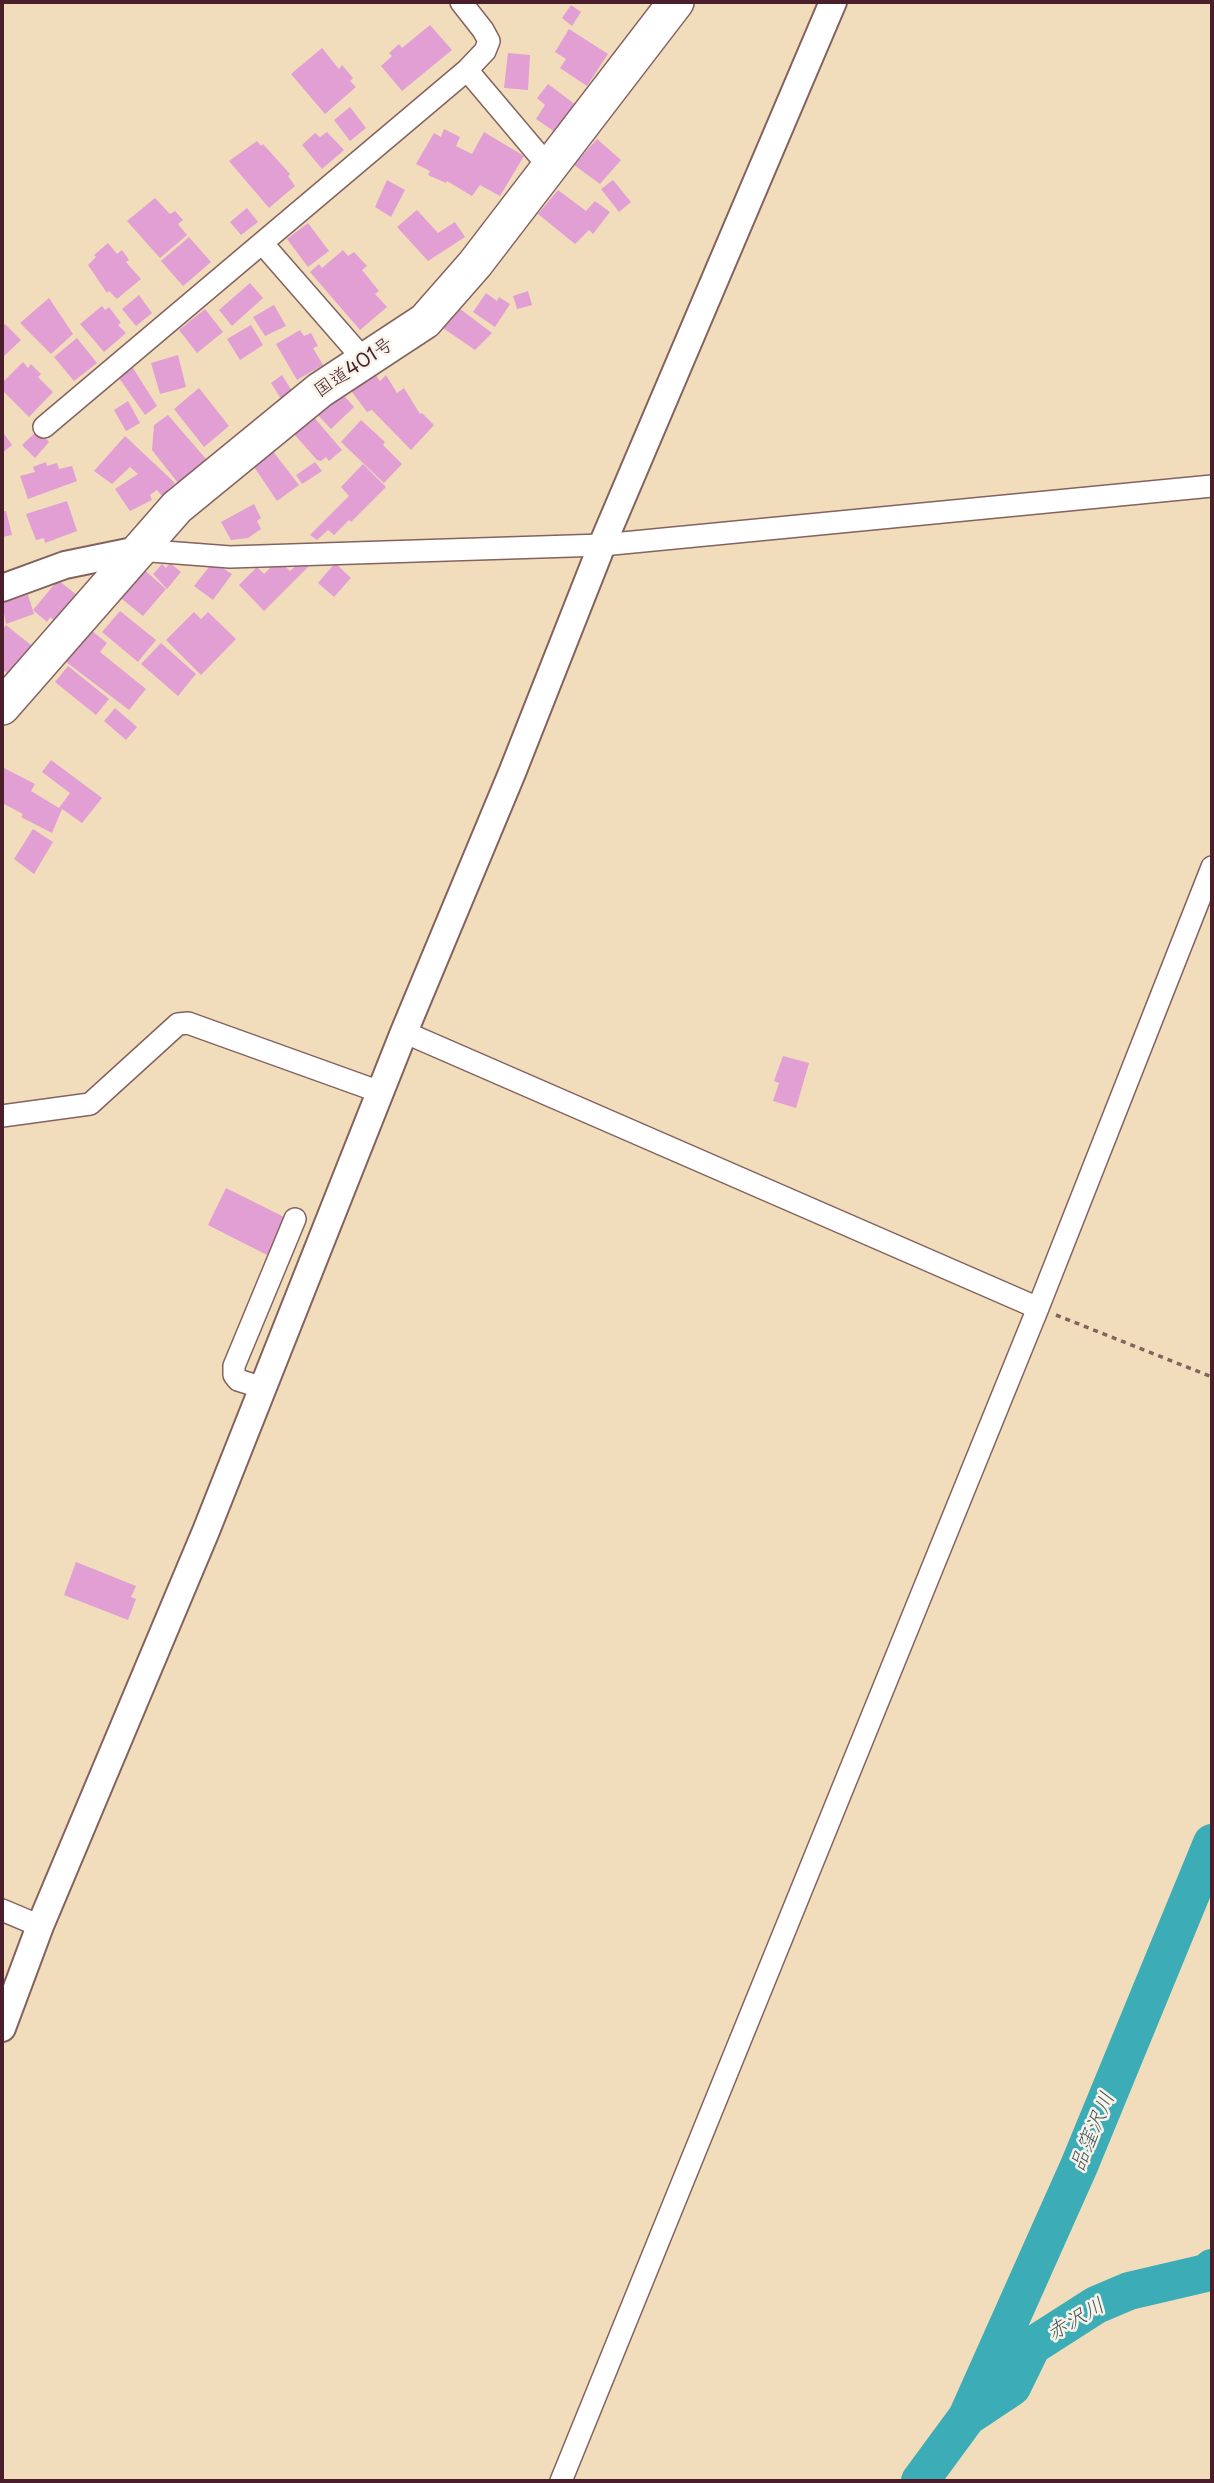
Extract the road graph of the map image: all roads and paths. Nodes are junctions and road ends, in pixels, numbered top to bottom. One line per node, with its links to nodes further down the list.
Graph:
1 (461, 2): 4 (street)
2 (676, 2): 5 (highway, 国道401号)
3 (833, 2): 10 (street)
4 (467, 70): 5 (street); 6 (street)
5 (549, 167): 7 (highway, 国道401号)
6 (262, 243): 7 (street); 8 (street)
7 (365, 361): 11 (highway, 国道401号)
8 (44, 427)
9 (1212, 486): 10 (street)
10 (602, 545): 11 (street); 15 (street)
11 (138, 550): 12 (street); 13 (highway, 国道401号)
12 (2, 588)
13 (2, 707)
14 (1212, 867): 19 (street)
15 (404, 1032): 16 (street); 19 (street)
16 (380, 1092): 17 (street); 21 (street)
17 (2, 1116)
18 (295, 1219): 21 (street)
19 (1038, 1308): 20 (path); 25 (street)
20 (1212, 1377)
21 (263, 1388): 23 (street)
22 (2, 1910): 23 (street)
23 (40, 1927): 24 (street)
24 (2, 2028)
25 (561, 2481)

